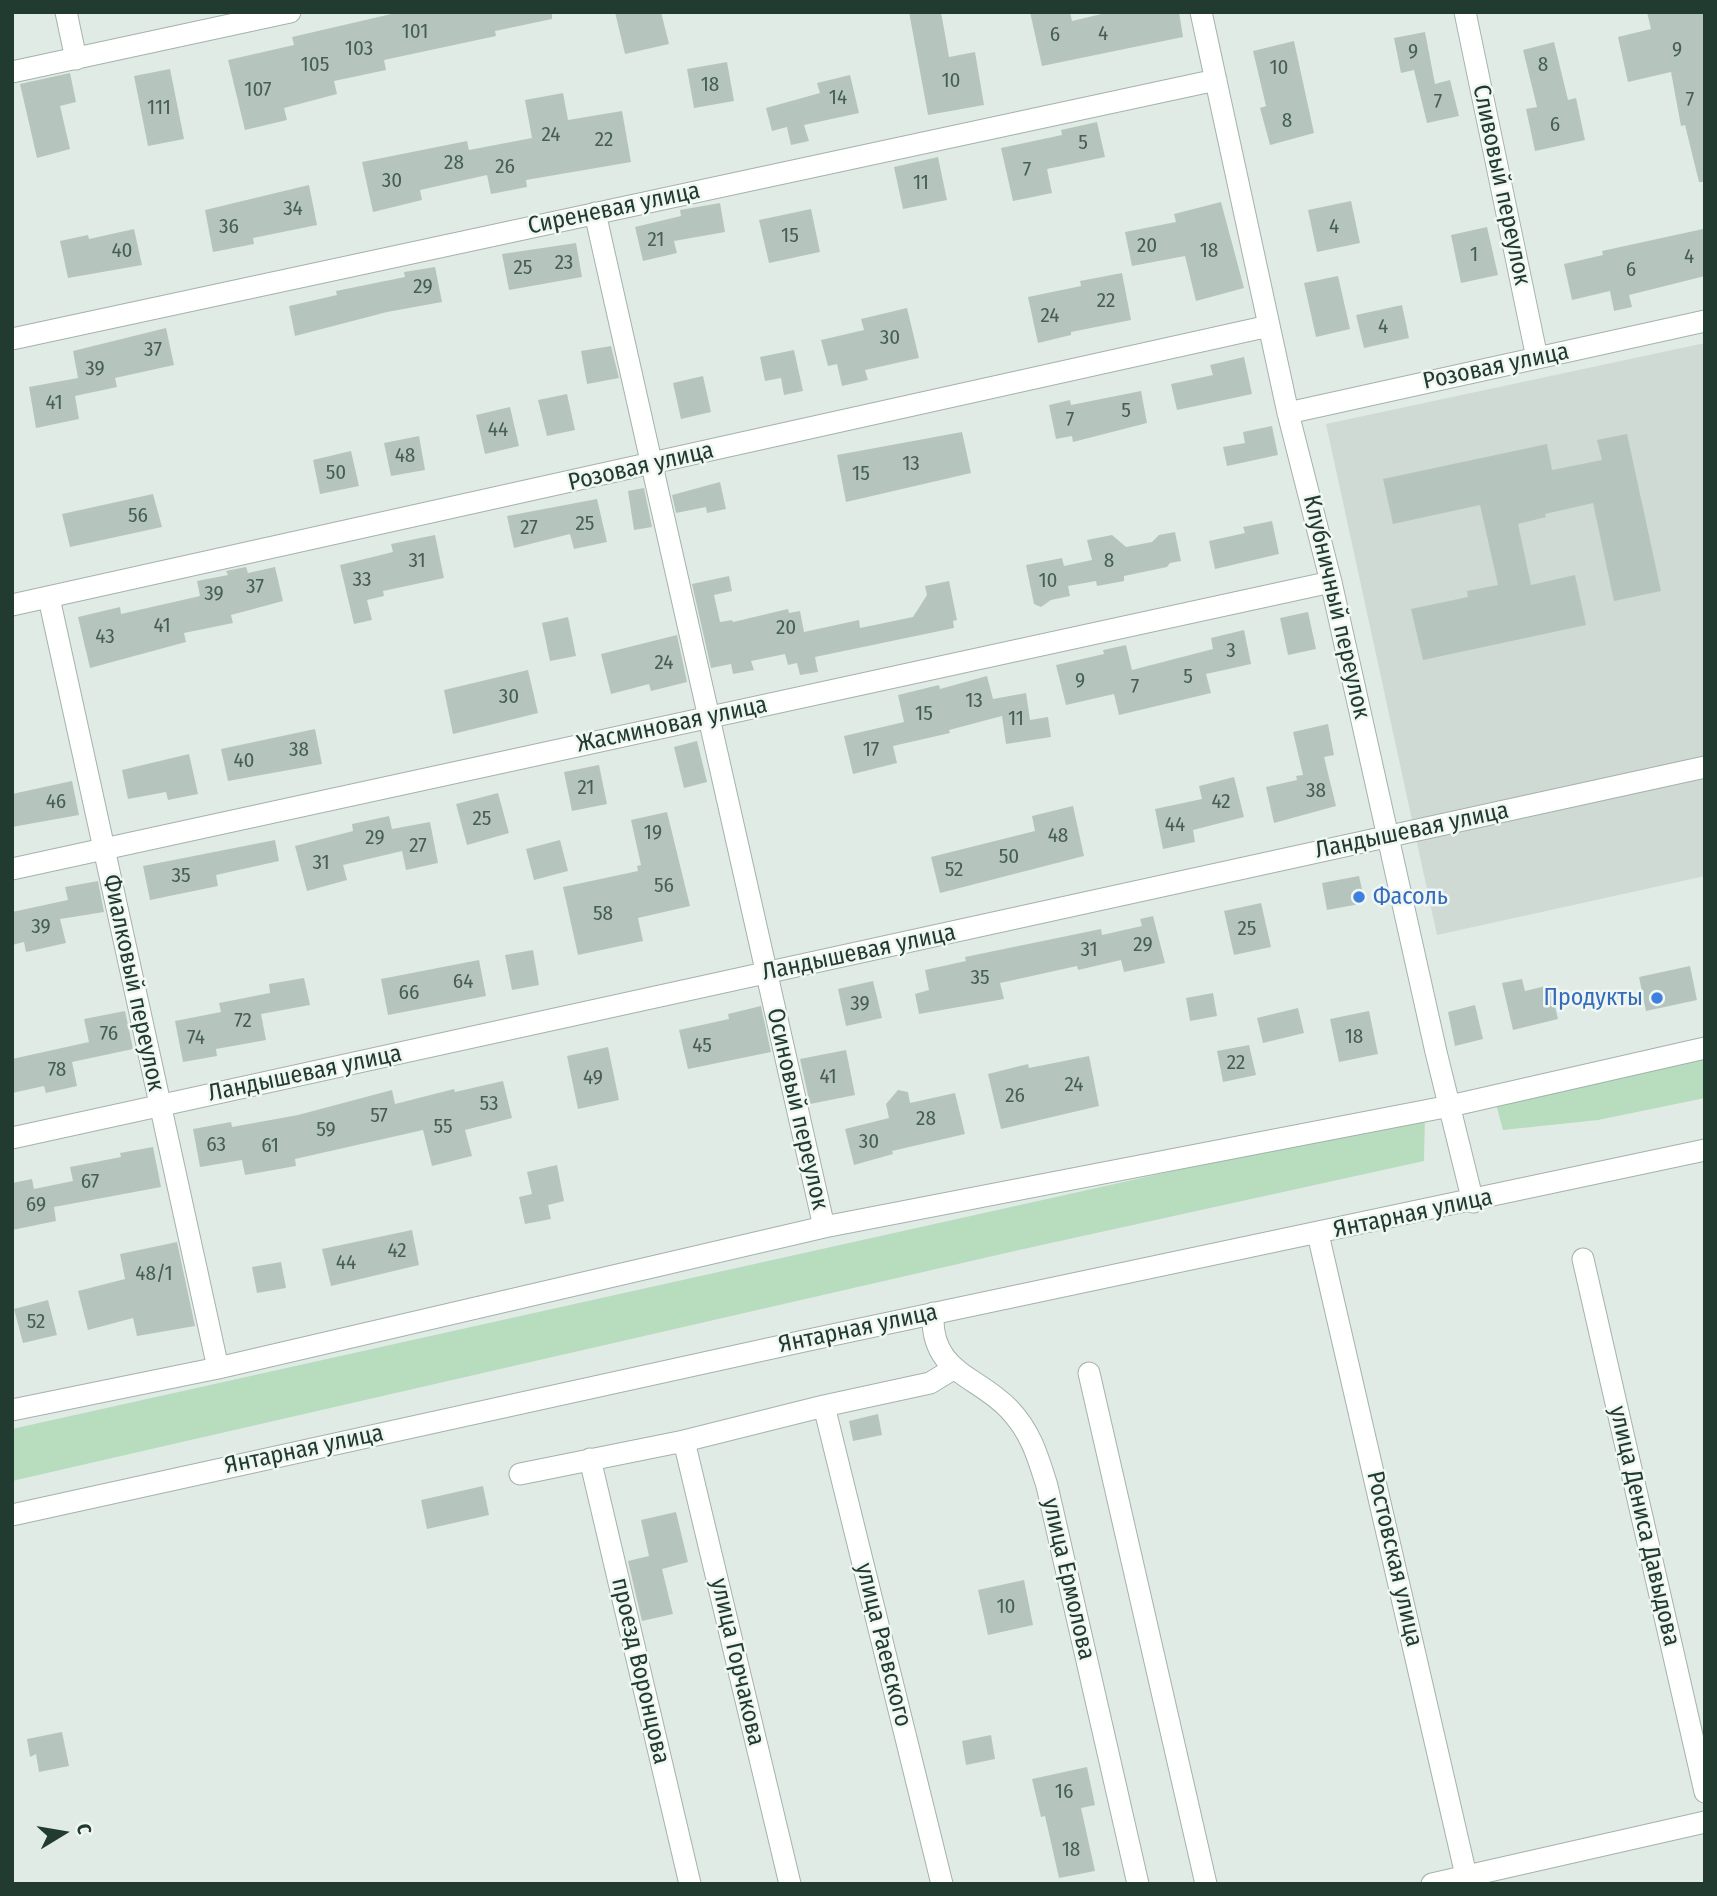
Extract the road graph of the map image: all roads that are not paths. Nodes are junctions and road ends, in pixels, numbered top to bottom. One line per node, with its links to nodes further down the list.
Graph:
1 (66, 12): 5 (street)
2 (290, 12): 5 (street)
3 (1201, 12): 7 (street, Клубничный переулок)
4 (1465, 12): 12 (street, Сливовый переулок)
5 (76, 59): 6 (street)
6 (12, 72)
7 (1216, 80): 8 (street, Сиреневая улица); 10 (street, Клубничный переулок)
8 (595, 213): 11 (street, Сиреневая улица); 14 (street, Осиновый переулок)
9 (1705, 321): 12 (street, Розовая улица)
10 (1269, 326): 13 (street, Клубничный переулок); 14 (street, Розовая улица)
11 (12, 339)
12 (1538, 358): 13 (street, Розовая улица)
13 (1288, 413): 15 (street, Клубничный переулок)
14 (653, 464): 16 (street, Розовая улица); 18 (street, Осиновый переулок)
15 (1331, 582): 18 (street, Жасминовая улица); 20 (street, Клубничный переулок)
16 (49, 598): 17 (street, Розовая улица); 21 (street, Фиалковый переулок)
17 (12, 605)
18 (708, 717): 21 (street, Жасминовая улица); 23 (street, Осиновый переулок)
19 (1705, 767): 20 (street, Ландышевая улица)
20 (1389, 836): 23 (street, Ландышевая улица); 26 (street, Клубничный переулок)
21 (104, 849): 22 (street, Жасминовая улица); 25 (street, Фиалковый переулок)
22 (12, 869)
23 (767, 973): 25 (street, Ландышевая улица); 30 (street, Осиновый переулок)
24 (1705, 1048): 26 (street)
25 (158, 1106): 27 (street, Ландышевая улица); 34 (street, Фиалковый переулок)
26 (1450, 1106): 29 (street, Клубничный переулок); 30 (street)
27 (12, 1138)
28 (1705, 1150): 29 (street, Янтарная улица)
29 (1473, 1202): 31 (street, Янтарная улица)
30 (824, 1227): 34 (street)
31 (1318, 1234): 33 (street, Янтарная улица); 45 (street, Ростовская улица)
32 (1583, 1259): 43 (street, улица Дениса Давыдова)
33 (933, 1313): 35 (street, улица Ермолова); 42 (street, Янтарная улица)
34 (218, 1368): 38 (street)
35 (953, 1369): 37 (street); 49 (street, улица Ермолова)
36 (1089, 1373): 50 (street)
37 (824, 1406): 39 (street); 48 (street, улица Раевского)
38 (12, 1410)
39 (684, 1441): 40 (street); 47 (street, улица Горчакова)
40 (590, 1459): 41 (street); 46 (street, проезд Воронцова)
41 (520, 1474)
42 (12, 1515)
43 (1705, 1792)
44 (1705, 1822): 45 (street)
45 (1467, 1880): 51 (street)
46 (690, 1884)
47 (790, 1884)
48 (942, 1884)
49 (1138, 1884)
50 (1206, 1884)
51 (1432, 1884)

